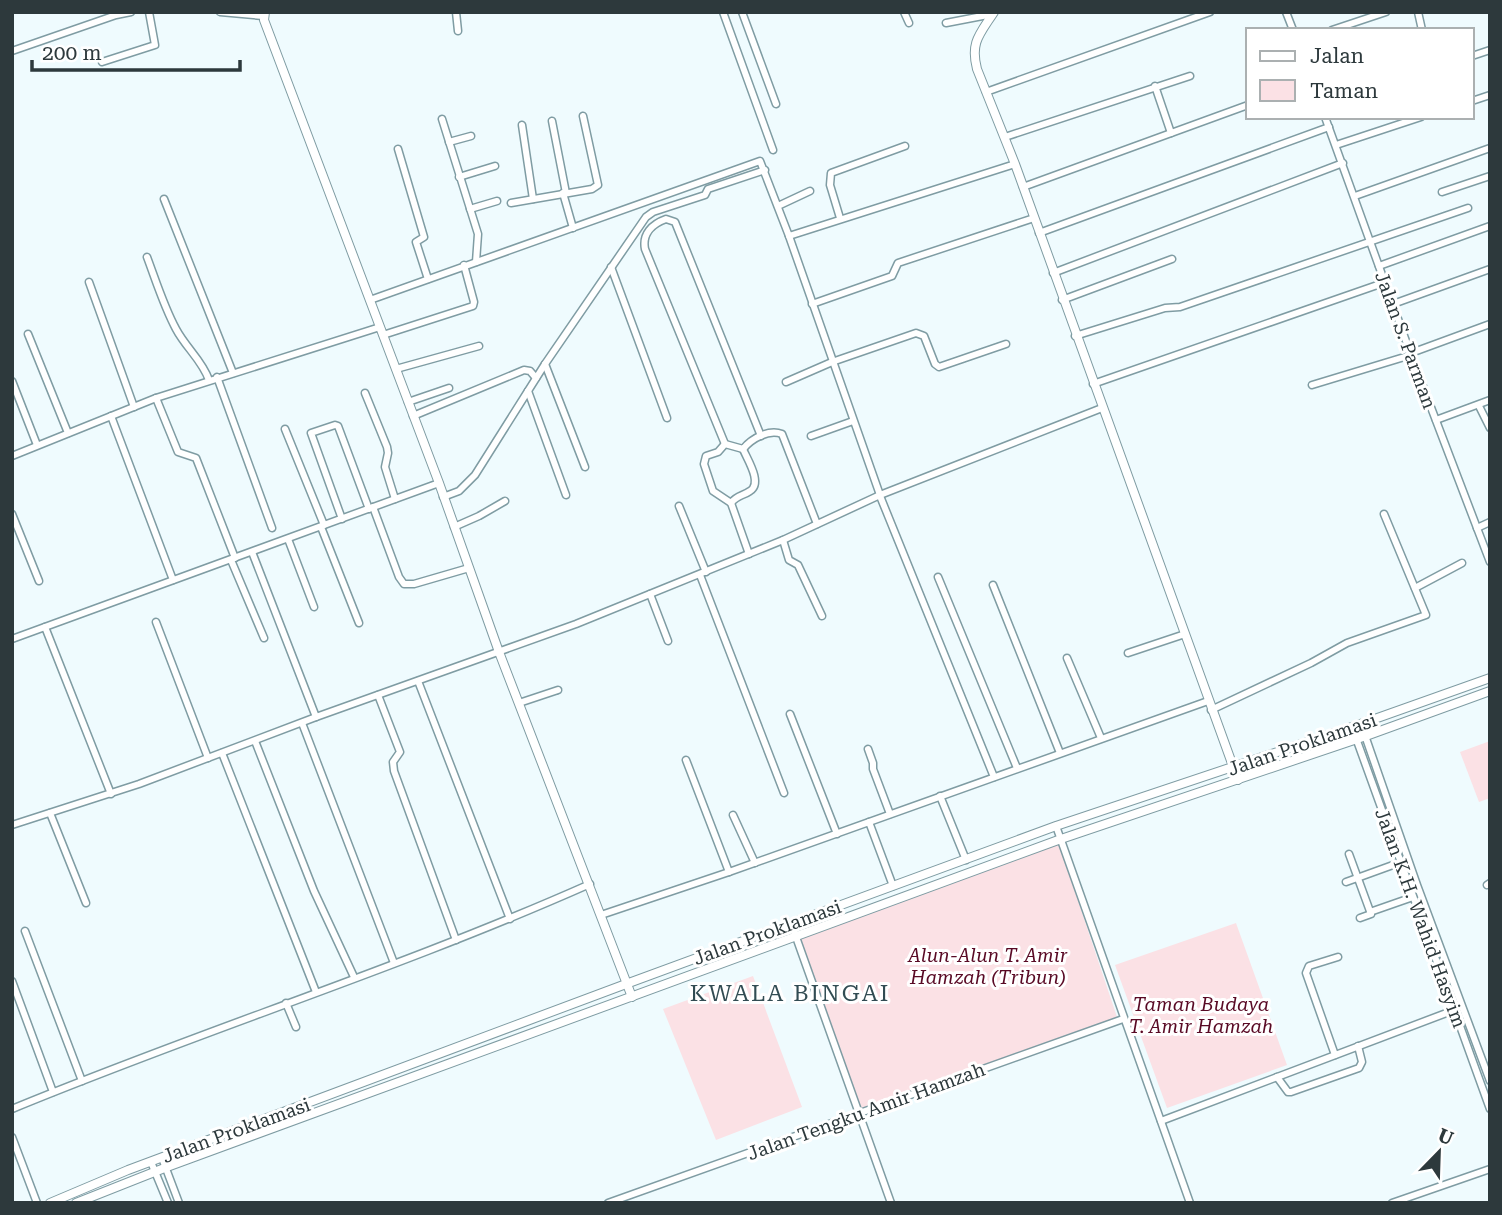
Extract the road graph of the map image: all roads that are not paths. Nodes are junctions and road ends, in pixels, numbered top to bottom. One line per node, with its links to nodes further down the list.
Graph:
1 (131, 12): 12 (street)
2 (149, 12): 19 (street)
3 (220, 12): 10 (street)
4 (456, 12): 17 (street)
5 (723, 12): 40 (street)
6 (741, 12): 23 (street)
7 (904, 12): 14 (street)
8 (1210, 12): 22 (street)
9 (1386, 12): 16 (street)
10 (234, 13): 13 (street)
11 (993, 13): 15 (street); 22 (street)
12 (115, 14): 18 (street)
13 (264, 14): 77 (street)
14 (909, 23)
15 (946, 23)
16 (1338, 28)
17 (458, 31)
18 (12, 51)
19 (102, 62)
20 (1190, 76): 21 (street)
21 (1155, 86): 32 (street); 34 (street)
22 (986, 92): 34 (street)
23 (776, 104)
24 (1246, 106): 32 (street)
25 (583, 116): 50 (street)
26 (442, 119): 35 (street)
27 (1326, 119): 31 (street, Jalan S. Parman)
28 (1415, 119): 36 (street)
29 (552, 121): 50 (street)
30 (522, 125): 53 (street)
31 (1329, 127): 36 (street, Jalan S. Parman); 63 (street)
32 (1171, 133): 47 (street)
33 (471, 136): 35 (street)
34 (1004, 137): 42 (street)
35 (449, 142): 46 (street)
36 (1336, 145): 41 (street, Jalan S. Parman)
37 (905, 146): 59 (street)
38 (1490, 148): 51 (street)
39 (398, 149): 74 (street)
40 (773, 150)
41 (1343, 163): 51 (street, Jalan S. Parman); 73 (street)
42 (1014, 164): 47 (street); 59 (street)
43 (495, 166): 46 (street)
44 (764, 167): 56 (street); 62 (street); 71 (street)
45 (1490, 176): 49 (street)
46 (460, 177): 58 (street)
47 (1023, 187): 60 (street)
48 (810, 191): 56 (street)
49 (1442, 192)
50 (564, 193): 53 (street); 62 (street)
51 (1355, 196): 65 (street, Jalan S. Parman)
52 (164, 199): 91 (street)
53 (533, 199): 55 (street)
54 (497, 201): 58 (street)
55 (512, 203)
56 (778, 206): 64 (street)
57 (1468, 208): 65 (street)
58 (470, 209): 68 (street)
59 (840, 218): 64 (street)
60 (1034, 218): 63 (street); 79 (street)
61 (1490, 226): 70 (street)
62 (573, 228): 68 (street)
63 (1039, 233): 73 (street)
64 (789, 236): 79 (street)
65 (1370, 240): 70 (street, Jalan S. Parman); 84 (street)
66 (147, 257): 94 (street)
67 (1172, 259): 78 (street)
68 (477, 262): 69 (street)
69 (464, 265): 74 (street); 82 (street)
70 (1379, 266): 76 (street, Jalan S. Parman)
71 (611, 267): 89 (street); 110 (street)
72 (1490, 269): 80 (street)
73 (1053, 273): 78 (street)
74 (428, 278): 77 (street)
75 (89, 282): 106 (street)
76 (1385, 282): 80 (street, Jalan S. Parman); 97 (street)
77 (370, 300): 82 (street)
78 (1062, 300): 84 (street)
79 (812, 303): 88 (street)
80 (1393, 304): 87 (street, Jalan S. Parman)
81 (1490, 324): 87 (street)
82 (382, 331): 90 (street); 91 (street)
83 (27, 334): 115 (street)
84 (1075, 336): 97 (street)
85 (1006, 344): 88 (street)
86 (479, 346): 90 (street)
87 (1411, 354): 98 (street); 111 (street, Jalan S. Parman)
88 (832, 362): 96 (street); 112 (street)
89 (545, 364): 92 (street); 122 (street)
90 (396, 369): 104 (street)
91 (233, 373): 93 (street)
92 (534, 375): 100 (street); 109 (street)
93 (217, 377): 94 (street); 138 (street)
94 (209, 380): 102 (street)
95 (12, 381): 119 (street)
96 (786, 382)
97 (1093, 384): 107 (street)
98 (1312, 385)
99 (449, 388): 104 (street)
100 (528, 391): 124 (street); 126 (street)
101 (365, 393): 127 (street)
102 (156, 398): 106 (street); 146 (street)
103 (1490, 400): 105 (street)
104 (408, 402): 109 (street)
105 (1479, 406): 111 (street); 113 (street)
106 (134, 407): 108 (street)
107 (1102, 408): 125 (street); 161 (street)
108 (111, 416): 115 (street); 151 (street)
109 (413, 416): 123 (street)
110 (667, 418)
111 (1436, 420): 139 (street, Jalan S. Parman)
112 (853, 421): 117 (street); 125 (street)
113 (1490, 428)
114 (285, 429): 140 (street)
115 (68, 433): 119 (street)
116 (761, 436): 118 (street); 120 (street); 136 (street)
117 (811, 436)
118 (725, 444): 120 (street); 129 (street)
119 (37, 446): 121 (street)
120 (743, 449): 129 (street)
121 (12, 456)
122 (585, 467)
123 (439, 483): 126 (street); 127 (street)
124 (566, 495)
125 (880, 496): 136 (street); 191 (street)
126 (443, 497): 137 (street)
127 (395, 499): 131 (street)
128 (505, 501): 137 (street)
129 (731, 503): 143 (street)
130 (679, 506): 149 (street)
131 (371, 508): 134 (street); 134 (street); 148 (street)
132 (12, 514): 152 (street)
133 (1384, 514): 154 (street)
134 (342, 519): 140 (street)
135 (1490, 522): 139 (street)
136 (817, 524): 141 (street)
137 (454, 527): 148 (street)
138 (272, 528)
139 (1476, 528): 145 (street, Jalan S. Parman)
140 (323, 529): 142 (street); 159 (street)
141 (783, 540): 143 (street); 157 (street)
142 (289, 543): 144 (street); 156 (street)
143 (749, 554): 149 (street)
144 (254, 557): 146 (street); 176 (street)
145 (1490, 562)
146 (233, 563): 151 (street); 162 (street)
147 (1462, 563): 154 (street)
148 (469, 568): 165 (street)
149 (703, 573): 155 (street); 194 (street)
150 (938, 577): 190 (street)
151 (173, 580): 160 (street)
152 (39, 581)
153 (993, 585): 186 (street)
154 (1415, 588): 174 (street)
155 (650, 594): 164 (street); 165 (street)
156 (314, 607)
157 (822, 616)
158 (156, 622): 187 (street)
159 (359, 623)
160 (46, 627): 163 (street); 193 (street)
161 (1185, 634): 166 (street); 174 (street)
162 (264, 638)
163 (12, 639)
164 (668, 641)
165 (499, 652): 169 (street); 173 (street)
166 (1128, 653)
167 (1067, 657): 181 (street)
168 (1490, 678): 178 (street, Jalan Proklamasi)
169 (418, 681): 172 (street); 220 (street)
170 (558, 690): 173 (street)
171 (1490, 691): 180 (street, Jalan Proklamasi)
172 (378, 695): 176 (street); 224 (street)
173 (519, 703): 213 (street)
174 (1209, 705): 181 (street); 189 (street)
175 (790, 714): 203 (street)
176 (316, 717): 177 (street)
177 (302, 723): 183 (street); 226 (street)
178 (1361, 724): 179 (street, Jalan Proklamasi); 180 (street, Jalan K.H. Wahid Hasyim)
179 (1352, 727): 182 (street, Jalan K.H. Wahid Hasyim); 189 (street, Jalan Proklamasi)
180 (1366, 736): 182 (street, Jalan Proklamasi); 207 (street, Jalan K.H. Wahid Hasyim)
181 (1101, 738): 186 (street)
182 (1356, 740): 192 (street, Jalan Proklamasi); 209 (street, Jalan K.H. Wahid Hasyim)
183 (255, 741): 185 (street); 227 (street)
184 (868, 749): 197 (street)
185 (222, 753): 187 (street); 230 (street)
186 (1060, 753): 190 (street)
187 (208, 758): 193 (street)
188 (686, 760): 210 (street)
189 (1233, 767): 192 (street); 202 (street, Jalan Proklamasi)
190 (1017, 768): 191 (street)
191 (994, 777): 195 (street)
192 (1238, 780): 204 (street, Jalan Proklamasi)
193 (111, 793): 196 (street)
194 (784, 793)
195 (940, 796): 197 (street); 206 (street)
196 (50, 813): 201 (street); 216 (street)
197 (890, 814): 200 (street)
198 (12, 815): 201 (street)
199 (733, 815): 208 (street)
200 (869, 822): 203 (street); 214 (street)
201 (14, 825)
202 (1056, 826): 204 (street); 206 (street, Jalan Proklamasi)
203 (837, 834): 208 (street)
204 (1061, 839): 223 (street, Jalan Proklamasi); 235 (street)
205 (1349, 854): 211 (street)
206 (966, 860): 214 (street, Jalan Proklamasi)
207 (1409, 860): 209 (street); 233 (street, Jalan K.H. Wahid Hasyim)
208 (755, 863): 210 (street)
209 (1400, 863): 211 (street); 215 (street, Jalan K.H. Wahid Hasyim)
210 (729, 872): 218 (street)
211 (1357, 878): 212 (street); 217 (street)
212 (1346, 882)
213 (590, 884): 218 (street); 220 (street)
214 (893, 886): 221 (street, Jalan Proklamasi)
215 (1413, 897): 217 (street); 234 (street, Jalan K.H. Wahid Hasyim)
216 (86, 903)
217 (1370, 912): 219 (street)
218 (601, 915): 229 (street)
219 (1360, 918)
220 (510, 919): 224 (street)
221 (791, 923): 223 (street); 229 (street, Jalan Proklamasi)
222 (25, 931): 242 (street)
223 (797, 935): 231 (street, Jalan Proklamasi); 248 (street)
224 (457, 940): 226 (street)
225 (1338, 957): 238 (street)
226 (394, 963): 227 (street)
227 (354, 977): 230 (street)
228 (12, 982): 245 (street)
229 (626, 984): 231 (street); 239 (street, Jalan Proklamasi)
230 (316, 992): 232 (street)
231 (632, 997): 243 (street, Jalan Proklamasi)
232 (286, 1003): 236 (street); 242 (street)
233 (1462, 1006): 234 (street); 241 (street, Jalan K.H. Wahid Hasyim)
234 (1454, 1010): 237 (street); 244 (street, Jalan K.H. Wahid Hasyim)
235 (1123, 1019): 248 (street, Jalan Tengku Amir Hamzah); 249 (street)
236 (296, 1027)
237 (1358, 1046): 238 (street); 240 (street)
238 (1335, 1055): 240 (street)
239 (392, 1072): 243 (street); 251 (street, Jalan Proklamasi)
240 (1277, 1077): 249 (street)
241 (1490, 1079): 244 (street)
242 (82, 1081): 245 (street)
243 (397, 1082): 253 (street, Jalan Proklamasi)
244 (1480, 1082): 247 (street, Jalan K.H. Wahid Hasyim)
245 (53, 1092): 246 (street)
246 (12, 1109)
247 (1490, 1109)
248 (858, 1114): 261 (street, Jalan Tengku Amir Hamzah); 262 (street)
249 (1161, 1121): 263 (street)
250 (12, 1137): 256 (street)
251 (162, 1158): 252 (street, Jalan Proklamasi); 253 (street)
252 (151, 1162): 255 (street); 257 (street, Jalan Proklamasi)
253 (167, 1167): 255 (street, Jalan Proklamasi); 260 (street)
254 (1490, 1169): 264 (street)
255 (156, 1171): 258 (street, Jalan Proklamasi); 259 (street)
256 (37, 1203)
257 (50, 1203)
258 (76, 1203)
259 (168, 1203)
260 (179, 1203)
261 (608, 1203)
262 (891, 1203)
263 (1189, 1203)
264 (1392, 1203)

